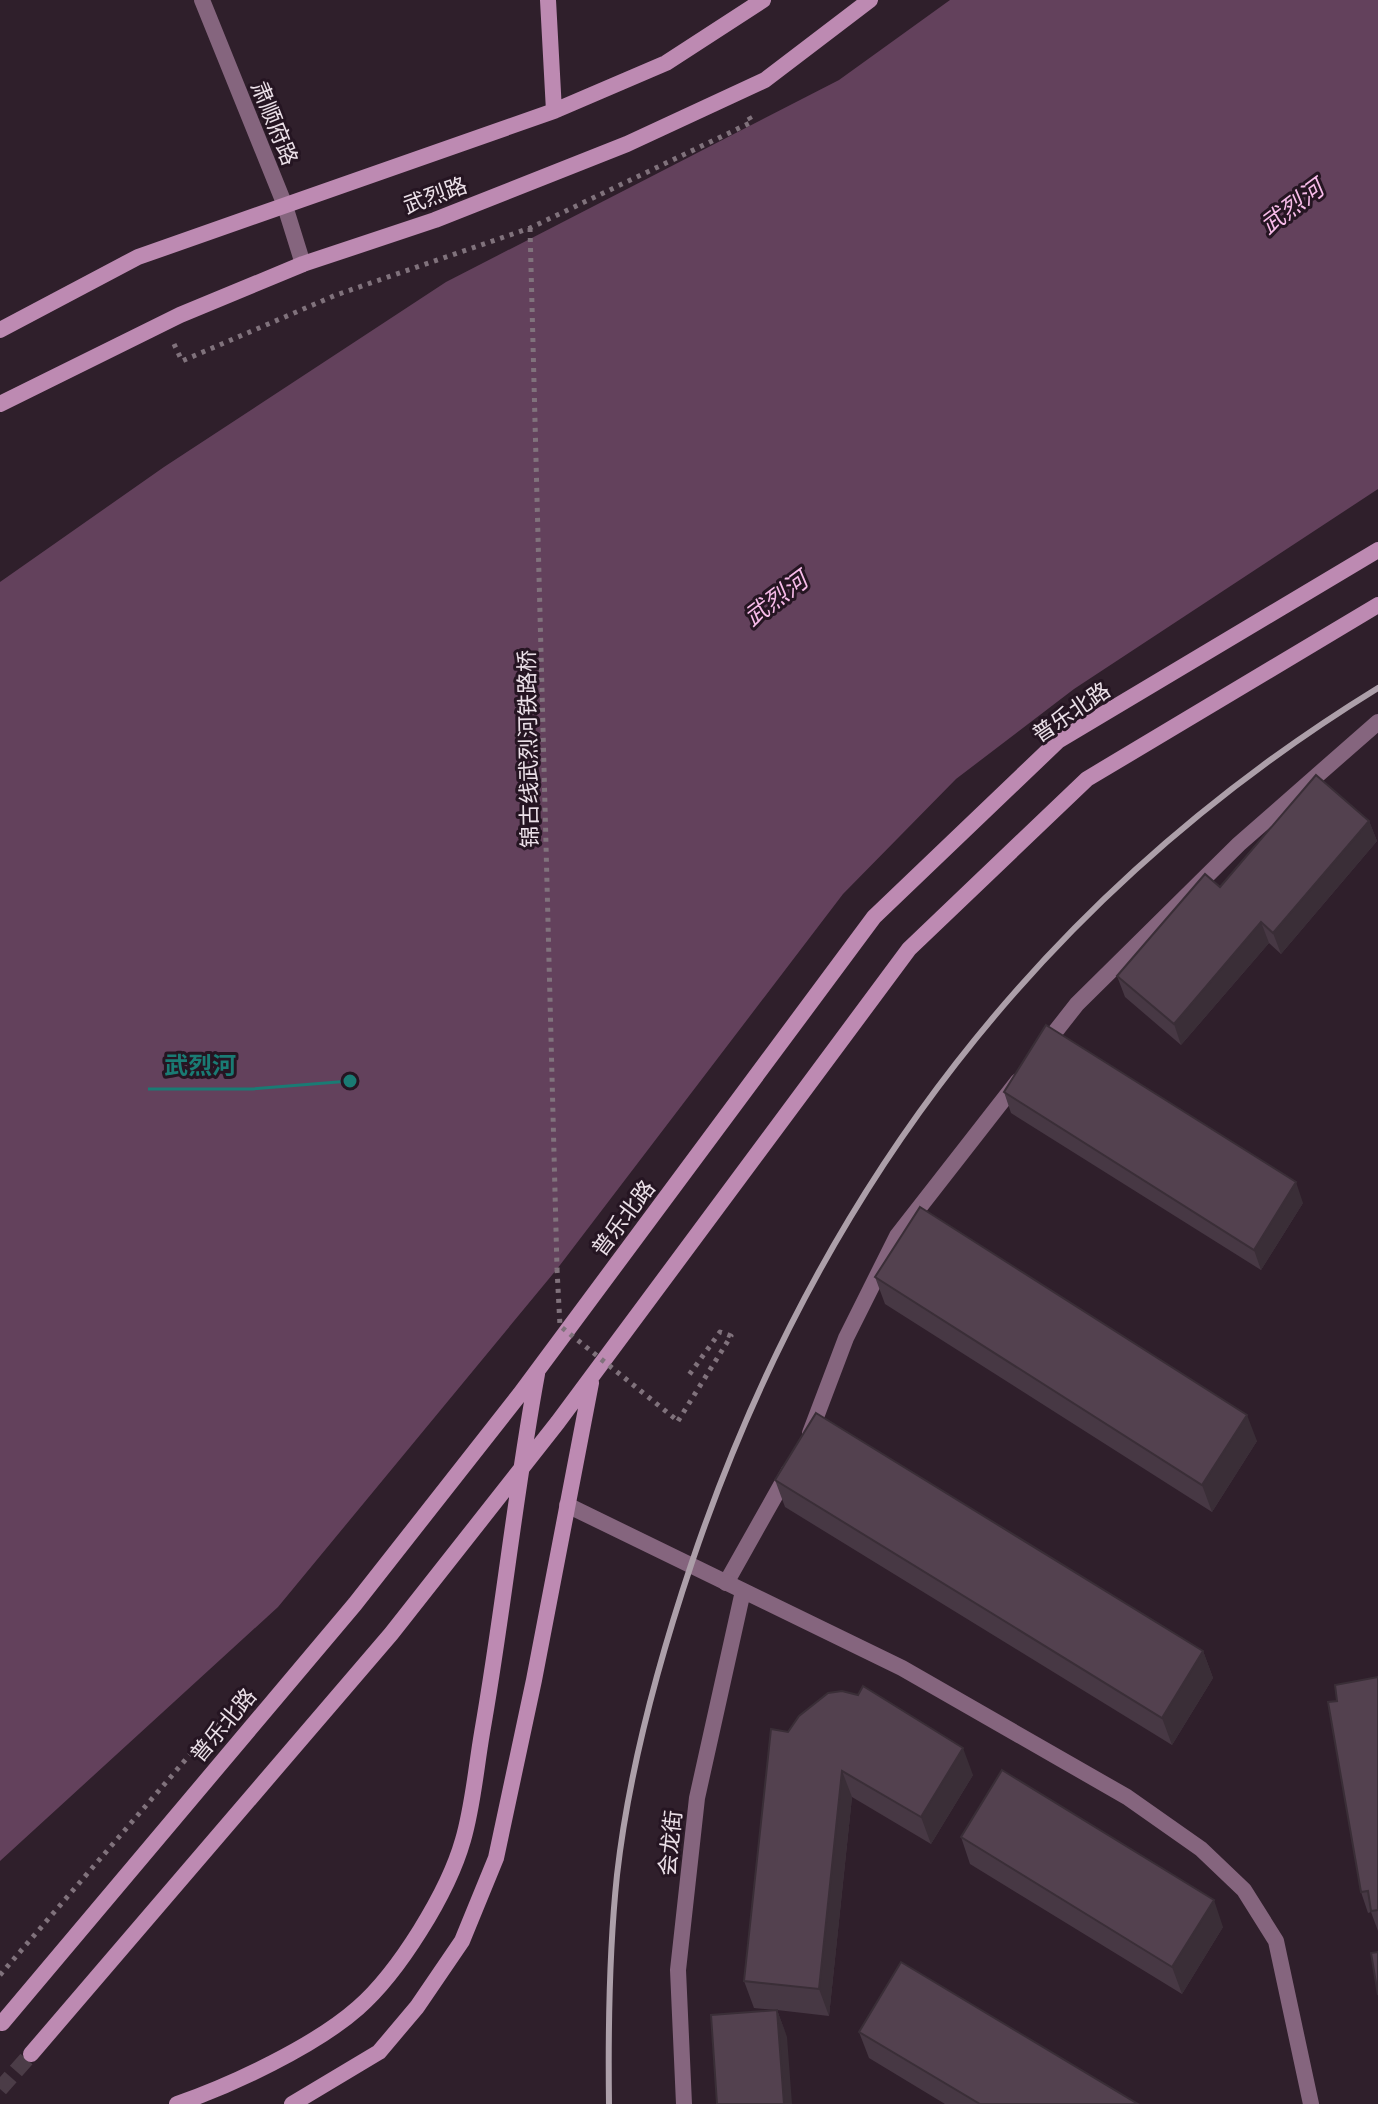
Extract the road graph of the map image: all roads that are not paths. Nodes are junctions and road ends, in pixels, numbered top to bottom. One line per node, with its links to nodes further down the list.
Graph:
1 (202, 0): 6 (street, 肃顺府路)
2 (548, 0): 5 (main road)
3 (763, 0): 5 (main road, 武烈路)
4 (870, 0): 7 (main road, 武烈路)
5 (554, 111): 6 (main road, 武烈路)
6 (284, 203): 7 (street, 肃顺府路); 8 (main road, 武烈路)
7 (303, 264): 9 (main road, 武烈路)
8 (0, 330)
9 (0, 404)
10 (1378, 550): 13 (main road, 普乐北路)
11 (1378, 605): 14 (main road)
12 (1378, 722): 17 (street)
13 (538, 1369): 15 (main road); 19 (main road, 普乐北路)
14 (592, 1377): 15 (main road); 16 (main road)
15 (519, 1472): 20 (main road); 21 (main road)
16 (567, 1505): 17 (street); 22 (main road)
17 (726, 1583): 18 (street)
18 (743, 1591): 23 (street, 会龙街); 24 (street)
19 (2, 2023)
20 (31, 2054)
21 (177, 2104)
22 (292, 2104)
23 (684, 2104)
24 (1311, 2104)

